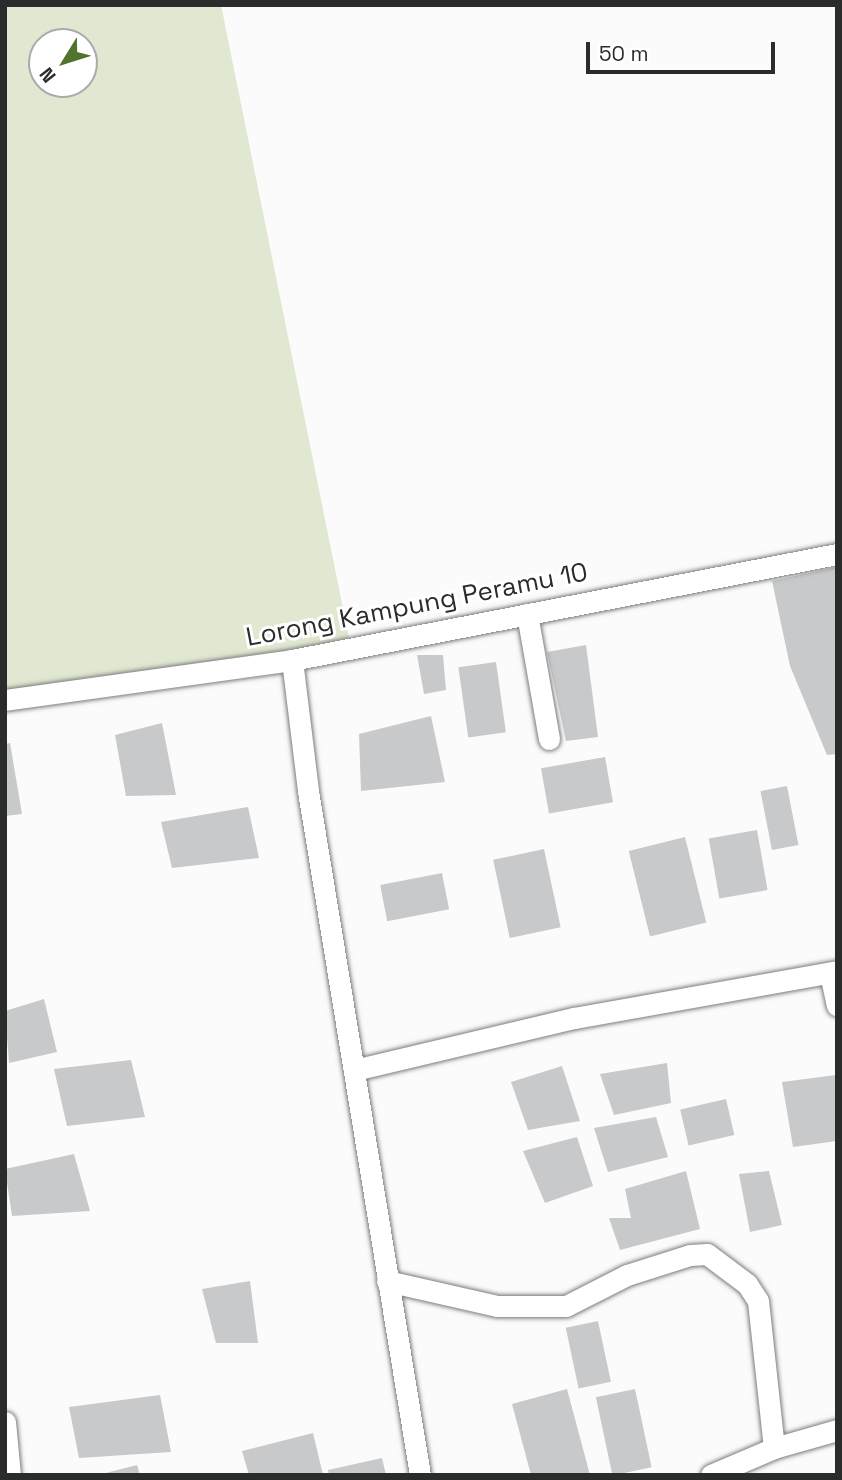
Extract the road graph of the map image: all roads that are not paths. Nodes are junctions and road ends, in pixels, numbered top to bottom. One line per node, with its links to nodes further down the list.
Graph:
1 (837, 554): 2 (street, Lorong Kampung Peramu 10)
2 (527, 614): 3 (street, Lorong Kampung Peramu 10); 5 (street)
3 (292, 660): 4 (street, Lorong Kampung Peramu 10); 8 (street)
4 (5, 700)
5 (549, 739)
6 (833, 972): 7 (street); 8 (street)
7 (837, 1005)
8 (354, 1070): 9 (street)
9 (387, 1282): 12 (street); 14 (street)
10 (5, 1422): 13 (street)
11 (837, 1430): 12 (street)
12 (774, 1448): 15 (street)
13 (10, 1475)
14 (420, 1475)
15 (711, 1475)

